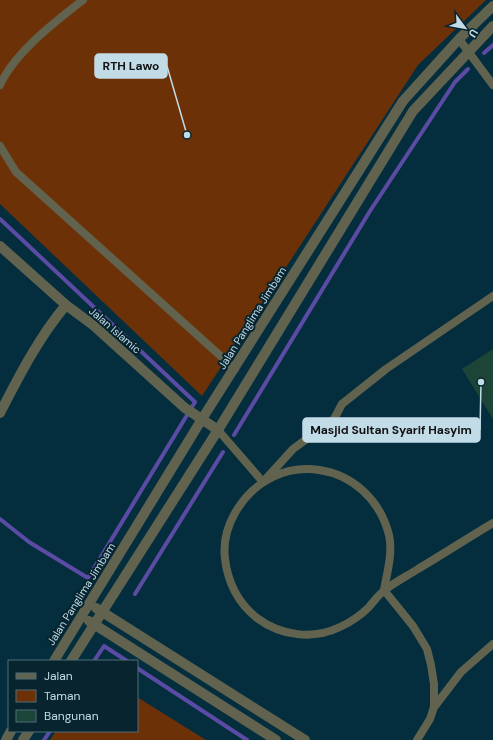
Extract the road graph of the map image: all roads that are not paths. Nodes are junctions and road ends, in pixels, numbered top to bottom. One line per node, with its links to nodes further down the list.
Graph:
1 (83, 0): 6 (lane)
2 (493, 6): 4 (street, Jalan Panglima Jimbam)
3 (493, 26): 5 (street)
4 (459, 39): 5 (lane); 12 (street, Jalan Panglima Jimbam)
5 (468, 52): 7 (lane); 15 (street)
6 (0, 85)
7 (493, 85)
8 (0, 146): 12 (lane)
9 (0, 246): 11 (street, Jalan Islamic)
10 (493, 296): 16 (lane)
11 (66, 305): 13 (street); 14 (street, Jalan Islamic)
12 (235, 369): 14 (street, Jalan Panglima Jimbam)
13 (0, 413)
14 (202, 419): 15 (street, Jalan Islamic); 19 (street, Jalan Panglima Jimbam)
15 (218, 430): 16 (lane); 20 (street)
16 (263, 482): 18 (lane); 18 (lane)
17 (493, 523): 18 (lane)
18 (384, 590): 26 (lane)
19 (89, 604): 20 (street); 21 (street, Jalan Panglima Jimbam)
20 (101, 611): 22 (street); 28 (street)
21 (81, 616): 22 (street); 24 (street, Jalan Panglima Jimbam)
22 (94, 624): 25 (street); 27 (street)
23 (493, 644): 26 (lane)
24 (55, 660)
25 (72, 660)
26 (434, 707): 29 (lane)
27 (276, 740)
28 (305, 740)
29 (417, 740)

